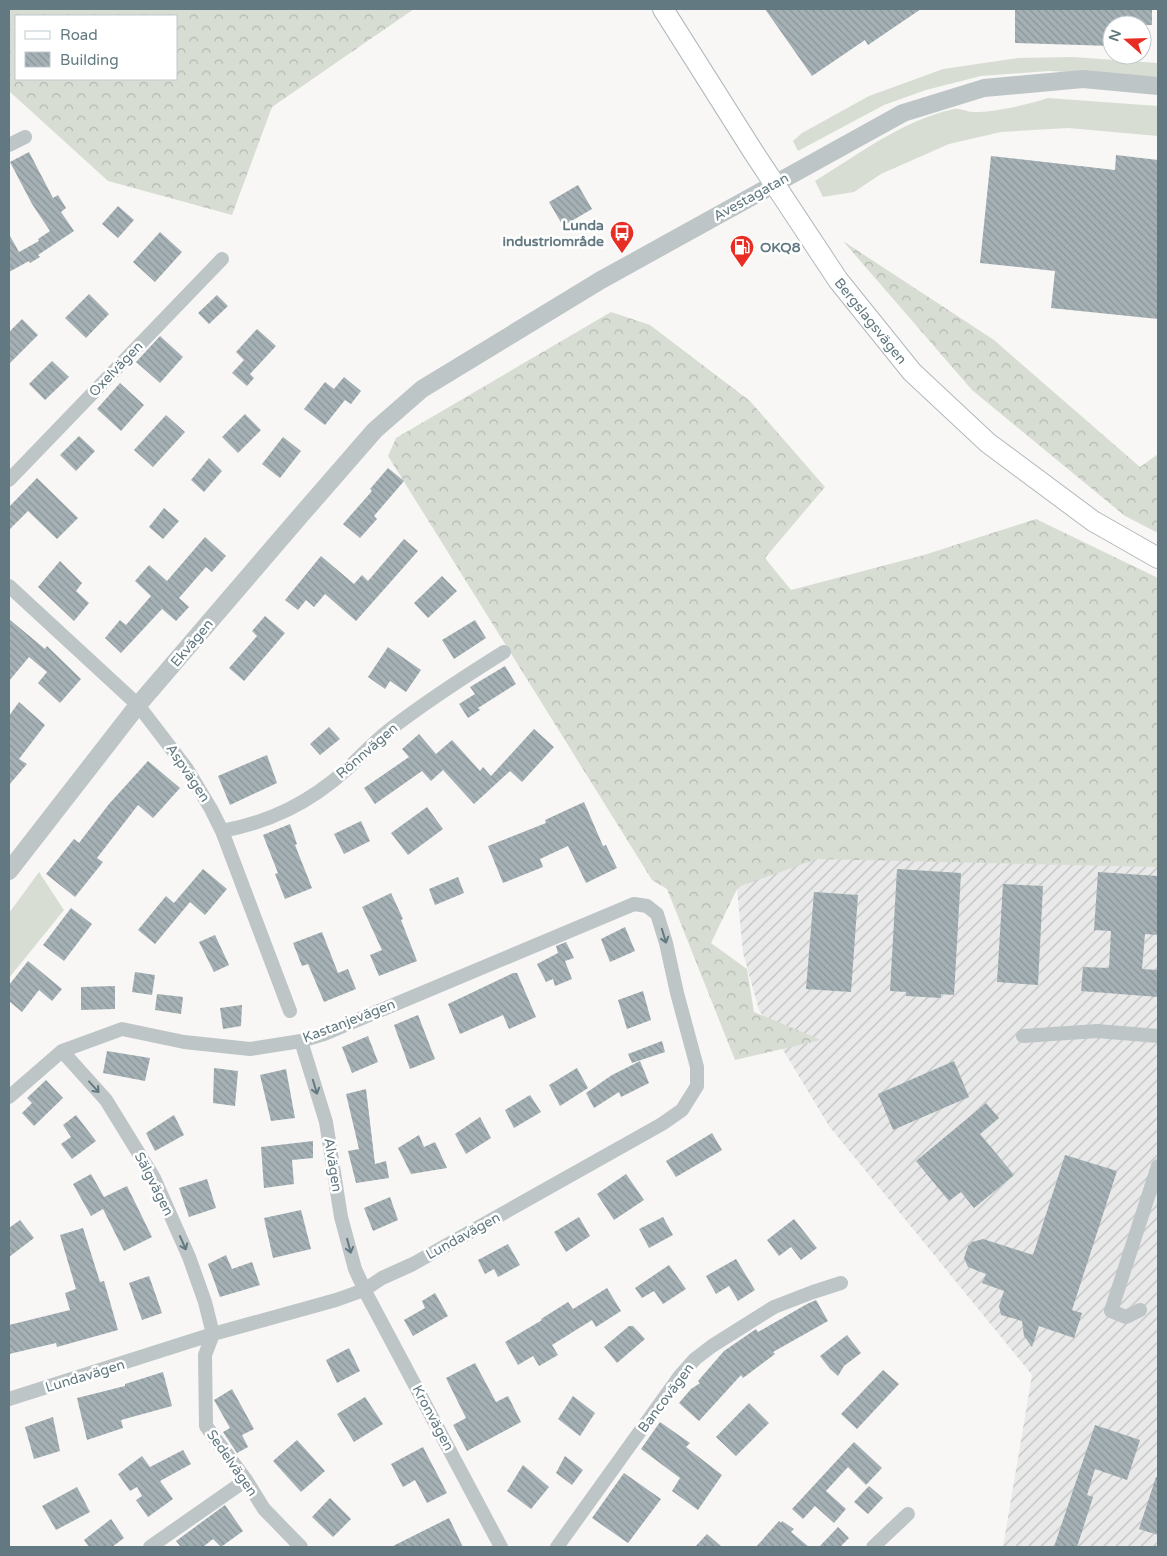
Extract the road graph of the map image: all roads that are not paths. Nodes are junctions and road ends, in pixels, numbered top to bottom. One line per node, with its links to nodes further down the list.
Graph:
1 (663, 9): 5 (main road, Bergslagsvägen)
2 (1158, 86): 5 (street, Avestagatan)
3 (25, 137): 4 (street)
4 (9, 145)
5 (775, 184): 7 (street, Avestagatan); 9 (main road, Bergslagsvägen)
6 (222, 259): 8 (street, Oxelvägen)
7 (382, 423): 12 (street, Ekvägen)
8 (9, 480)
9 (1158, 558)
10 (9, 586): 12 (street, Aspvägen)
11 (504, 652): 13 (street, Rönnvägen)
12 (138, 705): 13 (street, Aspvägen); 14 (street, Ekvägen)
13 (222, 831): 16 (street, Aspvägen)
14 (9, 871)
15 (634, 904): 19 (street, Kastanjevägen); 24 (street, Lundavägen, one-way to 24)
16 (290, 1011)
17 (1023, 1036): 18 (street)
18 (1158, 1036)
19 (301, 1041): 20 (street, Kastanjevägen); 24 (street, Alvägen, one-way to 24)
20 (62, 1051): 21 (street, Kastanjevägen); 26 (street, Sälgvägen, one-way to 26)
21 (9, 1097)
22 (1158, 1166): 25 (street)
23 (841, 1283): 33 (street, Bancovägen)
24 (364, 1290): 26 (street, Lundavägen); 32 (street, Kronvägen)
25 (1140, 1310)
26 (214, 1334): 27 (street, Lundavägen); 28 (street, Sedelvägen)
27 (9, 1399)
28 (246, 1480): 30 (street); 31 (street, Sedelvägen)
29 (908, 1514): 34 (street)
30 (150, 1547)
31 (301, 1547)
32 (501, 1547)
33 (557, 1547)
34 (873, 1547)

